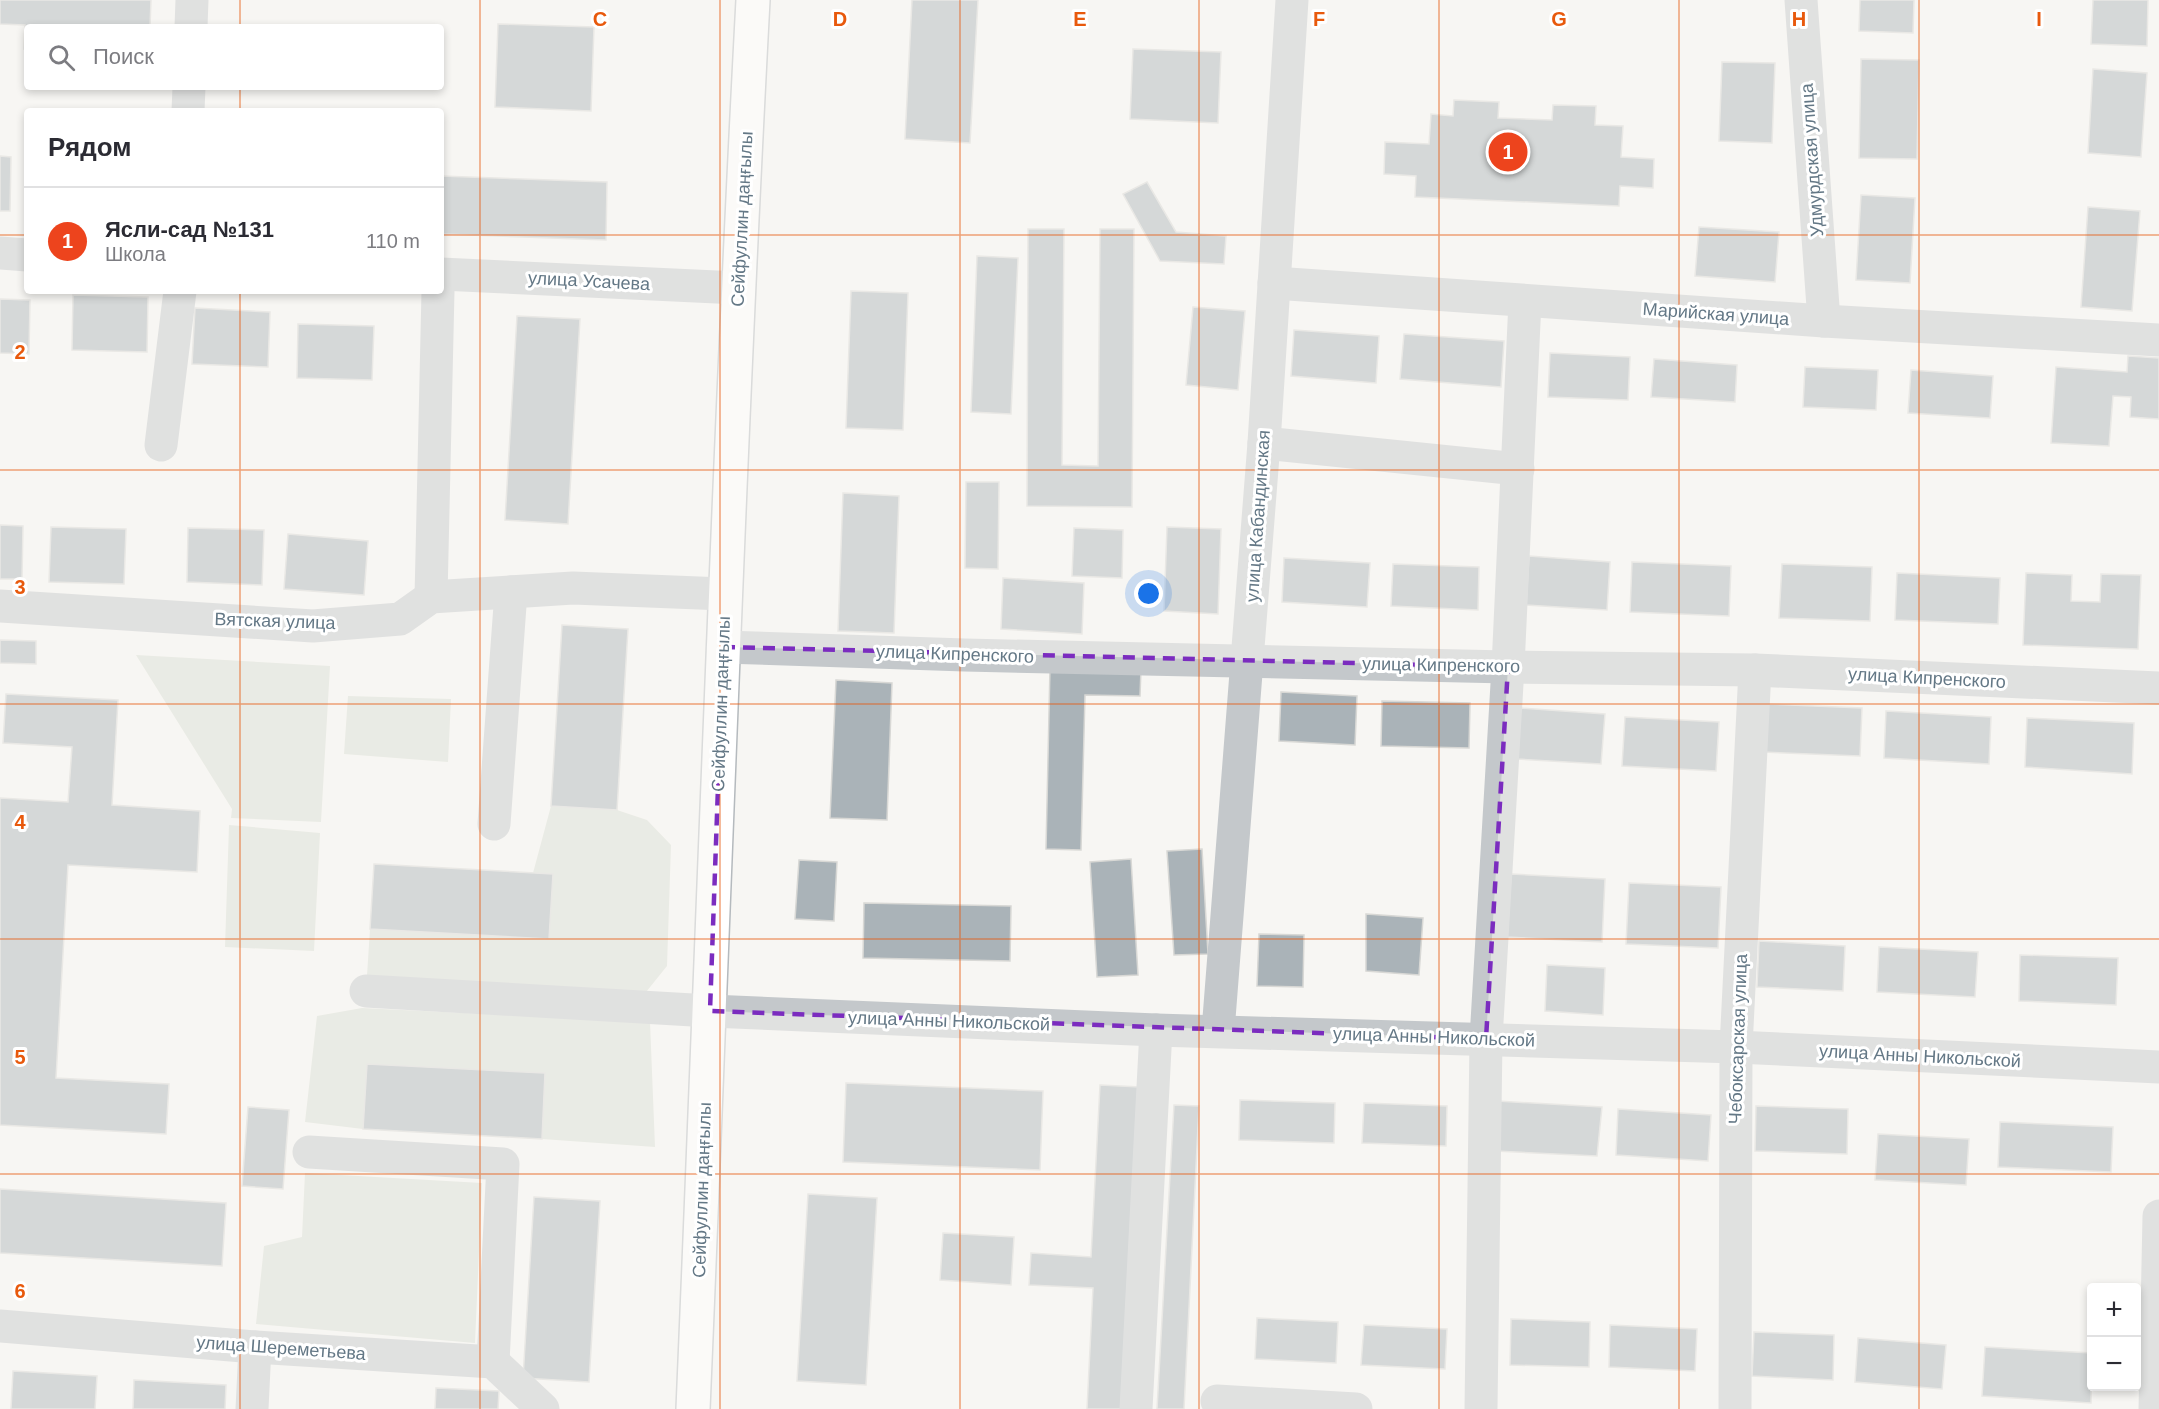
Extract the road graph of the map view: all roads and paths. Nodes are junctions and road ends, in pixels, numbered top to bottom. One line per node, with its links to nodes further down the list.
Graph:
1 (192, 0): 5 (street)
2 (753, 0): 12 (main road, Сейфуллин даңғылы)
3 (1292, 0): 11 (street, улица Кабандинская)
4 (1801, 0): 16 (street, Удмурдская улица)
5 (191, 24)
6 (189, 90): 7 (street)
7 (188, 108)
8 (0, 253): 9 (street)
9 (24, 255)
10 (444, 274): 12 (street, улица Усачева)
11 (1274, 283): 15 (street, Марийская улица); 18 (street, улица Кабандинская)
12 (738, 288): 22 (main road, Сейфуллин даңғылы)
13 (180, 294): 19 (street)
14 (438, 294): 23 (street)
15 (1525, 301): 16 (street, Марийская улица); 20 (street)
16 (1824, 321): 17 (street, Марийская улица)
17 (2159, 340)
18 (1264, 442): 20 (street); 26 (street, улица Кабандинская)
19 (161, 446)
20 (1518, 469): 27 (street)
21 (512, 592): 22 (street); 23 (street); 30 (street)
22 (724, 594): 25 (main road, Сейфуллин даңғылы)
23 (431, 597): 24 (street, Вятская улица)
24 (0, 606)
25 (723, 647): 26 (street, улица Кипренского); 32 (main road, Сейфуллин даңғылы)
26 (1247, 660): 27 (street, улица Кипренского); 34 (street, улица Кабандинская)
27 (1508, 667): 28 (street, улица Кипренского); 35 (street)
28 (1755, 670): 29 (street, улица Кипренского); 36 (street, Чебоксарская улица)
29 (2159, 688)
30 (494, 824)
31 (366, 991): 32 (street, улица Анны Никольской)
32 (710, 1011): 33 (street, улица Анны Никольской); 46 (main road, Сейфуллин даңғылы)
33 (1156, 1030): 34 (street, улица Анны Никольской); 47 (street)
34 (1218, 1031): 35 (street, улица Анны Никольской)
35 (1486, 1039): 36 (street, улица Анны Никольской); 49 (street)
36 (1736, 1047): 37 (street, улица Анны Никольской); 50 (street, Чебоксарская улица)
37 (2159, 1067)
38 (309, 1152): 42 (street)
39 (2159, 1216): 51 (street)
40 (0, 1326): 41 (street, улица Шереметьева)
41 (255, 1347): 42 (street, улица Шереметьева); 44 (street)
42 (493, 1362): 45 (street)
43 (1217, 1401): 48 (street)
44 (252, 1409)
45 (543, 1409)
46 (693, 1409)
47 (1136, 1409)
48 (1356, 1409)
49 (1481, 1409)
50 (1735, 1409)
51 (2155, 1409)

